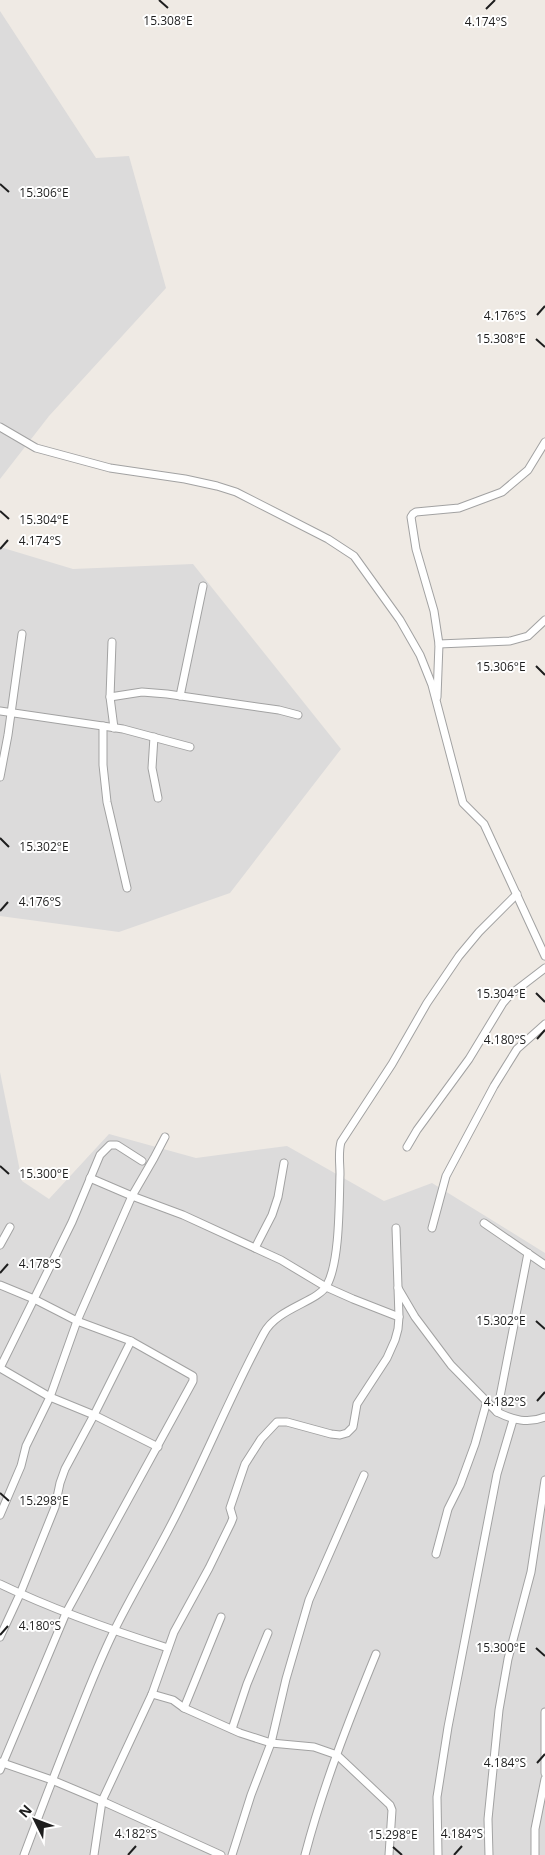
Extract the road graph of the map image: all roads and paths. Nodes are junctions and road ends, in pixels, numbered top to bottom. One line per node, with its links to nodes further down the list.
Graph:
1 (0, 427): 10 (street)
2 (545, 442): 7 (street)
3 (203, 586): 8 (street)
4 (545, 620): 7 (street)
5 (22, 634): 12 (street)
6 (112, 642): 9 (street)
7 (439, 644): 10 (street)
8 (180, 696): 9 (street); 13 (street)
9 (110, 697): 15 (street)
10 (437, 703): 21 (street)
11 (0, 711): 12 (street)
12 (10, 713): 14 (street); 18 (street)
13 (298, 715)
14 (103, 726): 15 (street); 20 (street)
15 (114, 728): 16 (street)
16 (154, 737): 17 (street); 19 (street)
17 (190, 747)
18 (0, 777)
19 (158, 798)
20 (127, 888)
21 (517, 894): 22 (street); 41 (street)
22 (545, 956)
23 (545, 968): 26 (street)
24 (545, 1024): 34 (street)
25 (165, 1137): 30 (street)
26 (407, 1147)
27 (142, 1162): 29 (street)
28 (284, 1163): 36 (street)
29 (90, 1178): 30 (street); 42 (street)
30 (132, 1196): 36 (street); 44 (street)
31 (484, 1223): 37 (street)
32 (10, 1228): 35 (street)
33 (396, 1228): 40 (street)
34 (432, 1228)
35 (0, 1245)
36 (255, 1248): 41 (street)
37 (528, 1253): 38 (street); 49 (street)
38 (545, 1265)
39 (0, 1285): 42 (street)
40 (397, 1286): 43 (street); 48 (street)
41 (326, 1287): 43 (street); 62 (street)
42 (34, 1299): 44 (street); 46 (street)
43 (399, 1317): 65 (street)
44 (77, 1321): 45 (street); 47 (street)
45 (131, 1341): 50 (street); 53 (street)
46 (0, 1368): 47 (street)
47 (50, 1397): 50 (street); 56 (street)
48 (487, 1402): 49 (street); 57 (street)
49 (497, 1412): 52 (street)
50 (94, 1415): 53 (street); 59 (street)
51 (545, 1417): 52 (street)
52 (513, 1420): 84 (street)
53 (158, 1447): 60 (street)
54 (364, 1475): 71 (street)
55 (545, 1480): 85 (street)
56 (0, 1515)
57 (436, 1554)
58 (0, 1584): 59 (street)
59 (20, 1594): 60 (street); 64 (street)
60 (66, 1612): 62 (street); 73 (street)
61 (221, 1617): 68 (street)
62 (114, 1631): 65 (street); 76 (street)
63 (268, 1632): 70 (street)
64 (0, 1637)
65 (168, 1648): 67 (street)
66 (376, 1654): 72 (street)
67 (152, 1694): 68 (street); 77 (street)
68 (184, 1708): 70 (street)
69 (545, 1712): 74 (street)
70 (232, 1729): 71 (street)
71 (271, 1743): 72 (street); 81 (street)
72 (338, 1755): 82 (street); 83 (street)
73 (1, 1765): 76 (street)
74 (545, 1773)
75 (545, 1778): 86 (street)
76 (52, 1780): 77 (street); 78 (street)
77 (102, 1800): 79 (street); 80 (street)
78 (24, 1855)
79 (94, 1855)
80 (221, 1855)
81 (232, 1855)
82 (305, 1855)
83 (389, 1855)
84 (438, 1855)
85 (489, 1855)
86 (535, 1855)

